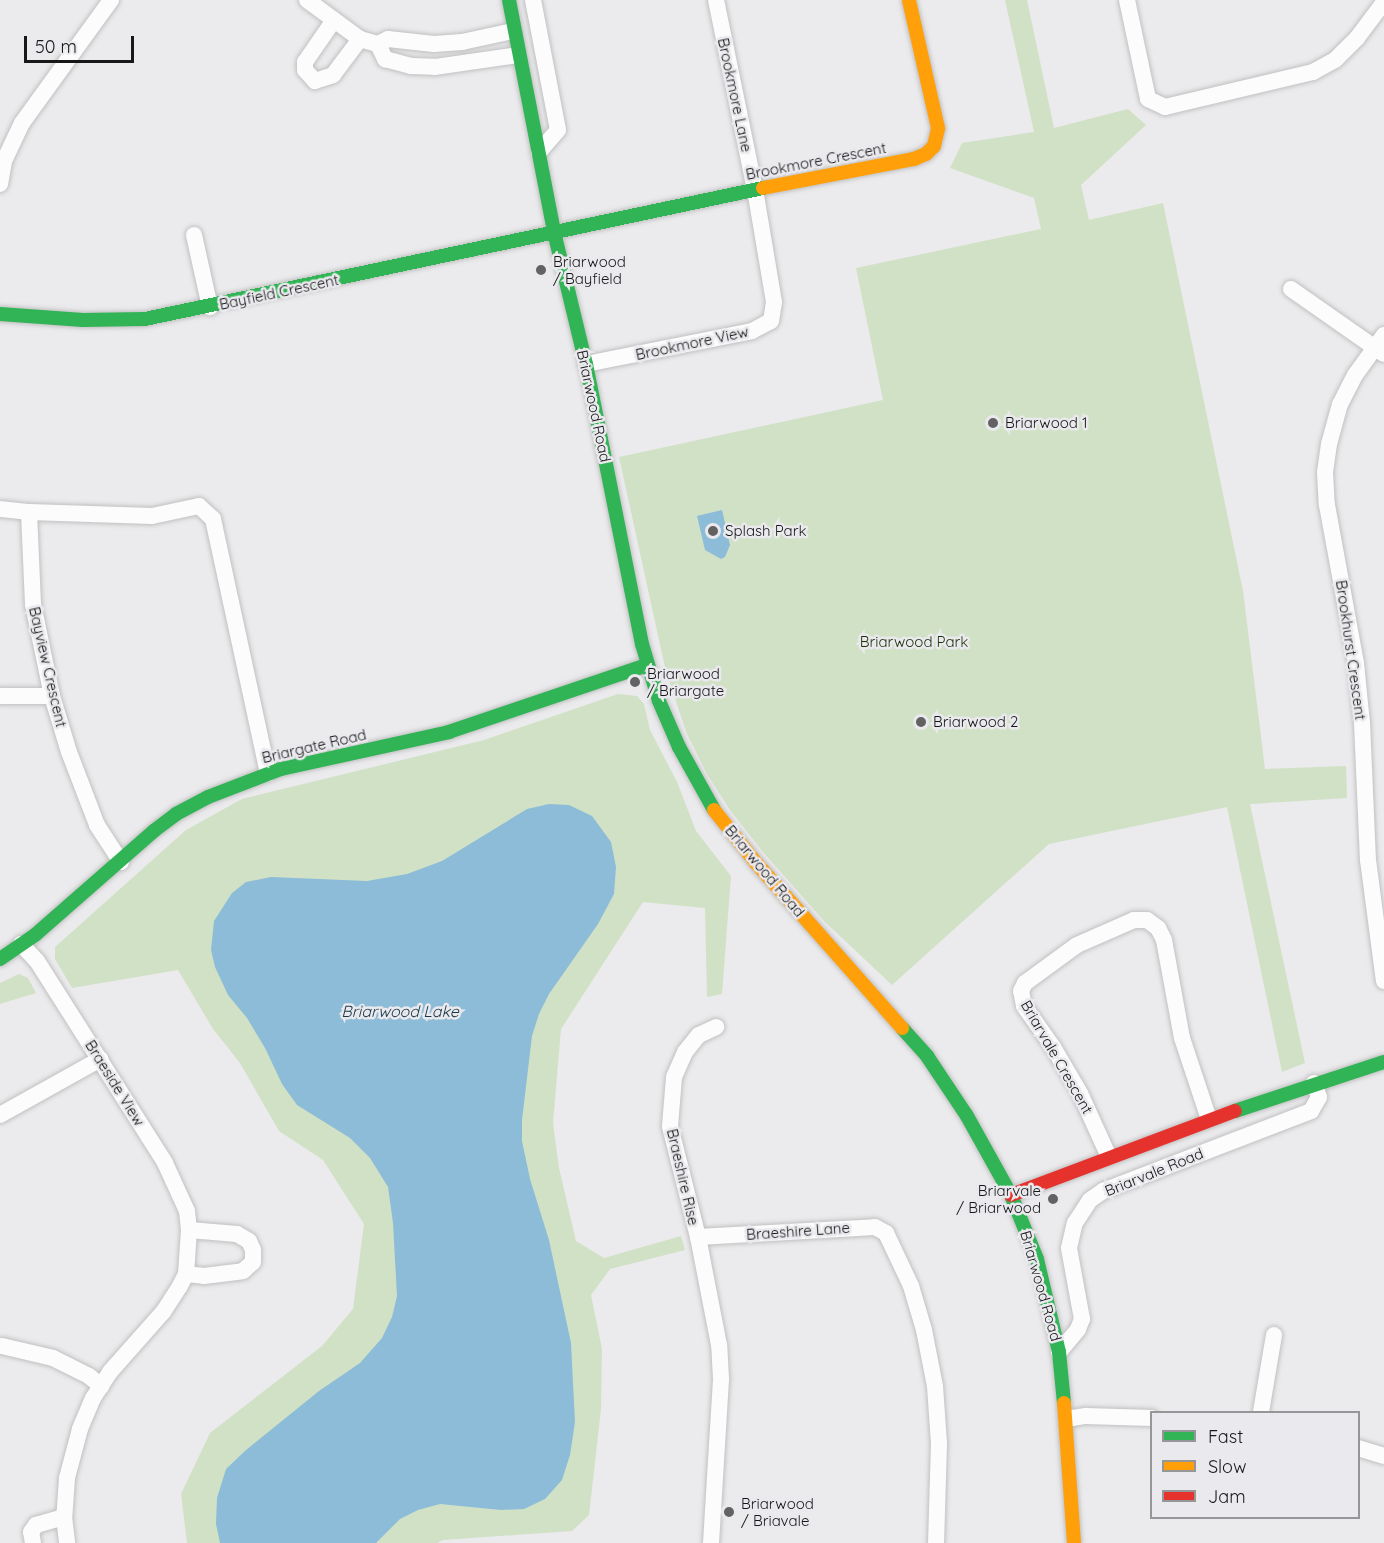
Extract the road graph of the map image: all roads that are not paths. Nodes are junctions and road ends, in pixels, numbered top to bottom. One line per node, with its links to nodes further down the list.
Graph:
1 (111, 0): 15 (street)
2 (307, 0): 9 (street)
3 (509, 0): 10 (street, Briarwood Road)
4 (533, 0): 14 (street)
5 (716, 0): 16 (street, Brookmore Lane)
6 (909, 0): 16 (street, Brookmore Crescent)
7 (1127, 0): 8 (street)
8 (1384, 2)
9 (334, 20): 11 (street); 11 (street)
10 (513, 31): 12 (street); 13 (street, Briarwood Road)
11 (360, 39): 12 (street)
12 (378, 44): 13 (street)
13 (518, 55): 14 (street, Briarwood Road)
14 (539, 152): 17 (street, Briarwood Road)
15 (0, 184)
16 (755, 190): 17 (street, Brookmore Crescent); 23 (street, Brookmore View)
17 (554, 232): 20 (street, Bayfield Crescent); 23 (street, Briarwood Road)
18 (195, 235): 20 (street)
19 (1291, 289): 22 (street)
20 (210, 307): 21 (street, Bayfield Crescent)
21 (0, 314)
22 (1381, 345): 31 (street, Brookhurst Crescent)
23 (586, 364): 26 (street, Briarwood Road)
24 (0, 509): 25 (street)
25 (29, 512): 28 (street, Bayview Crescent); 29 (street)
26 (647, 665): 29 (street, Briargate Road); 42 (street, Briarwood Road)
27 (0, 696): 28 (street)
28 (52, 696): 30 (street, Bayview Crescent)
29 (267, 772): 30 (street, Briargate Road)
30 (121, 862): 32 (street, Briargate Road)
31 (1379, 907): 34 (street, Brookhurst Crescent)
32 (21, 944): 33 (street, Briargate Road); 36 (street, Braeside View)
33 (0, 959)
34 (1384, 981)
35 (716, 1027): 44 (street, Braeshire Rise)
36 (100, 1059): 39 (street); 43 (street, Braeside View)
37 (1384, 1062): 38 (street, Briarvale Road)
38 (1314, 1083): 40 (street, Briarvale Road); 48 (street, Briarvale Road)
39 (0, 1115)
40 (1209, 1119): 41 (street, Briarvale Road); 41 (street, Briarvale Crescent)
41 (1109, 1157): 42 (street, Briarvale Road)
42 (1011, 1195): 48 (street, Briarwood Road)
43 (189, 1230): 45 (street, Braeside View); 45 (street)
44 (698, 1237): 58 (street); 59 (street, Braeshire Lane)
45 (186, 1274): 49 (street, Braeside View)
46 (1274, 1335): 50 (street)
47 (2, 1346): 49 (street)
48 (1059, 1352): 52 (street, Briarwood Road)
49 (101, 1386): 55 (street, Braeside View)
50 (1261, 1411)
51 (1150, 1418): 52 (street)
52 (1066, 1419): 60 (street, Briarwood Road)
53 (1360, 1448): 54 (street)
54 (1384, 1456)
55 (64, 1517): 56 (street); 57 (street, Braeside View)
56 (33, 1543)
57 (67, 1543)
58 (711, 1543)
59 (936, 1543)
60 (1074, 1543)

